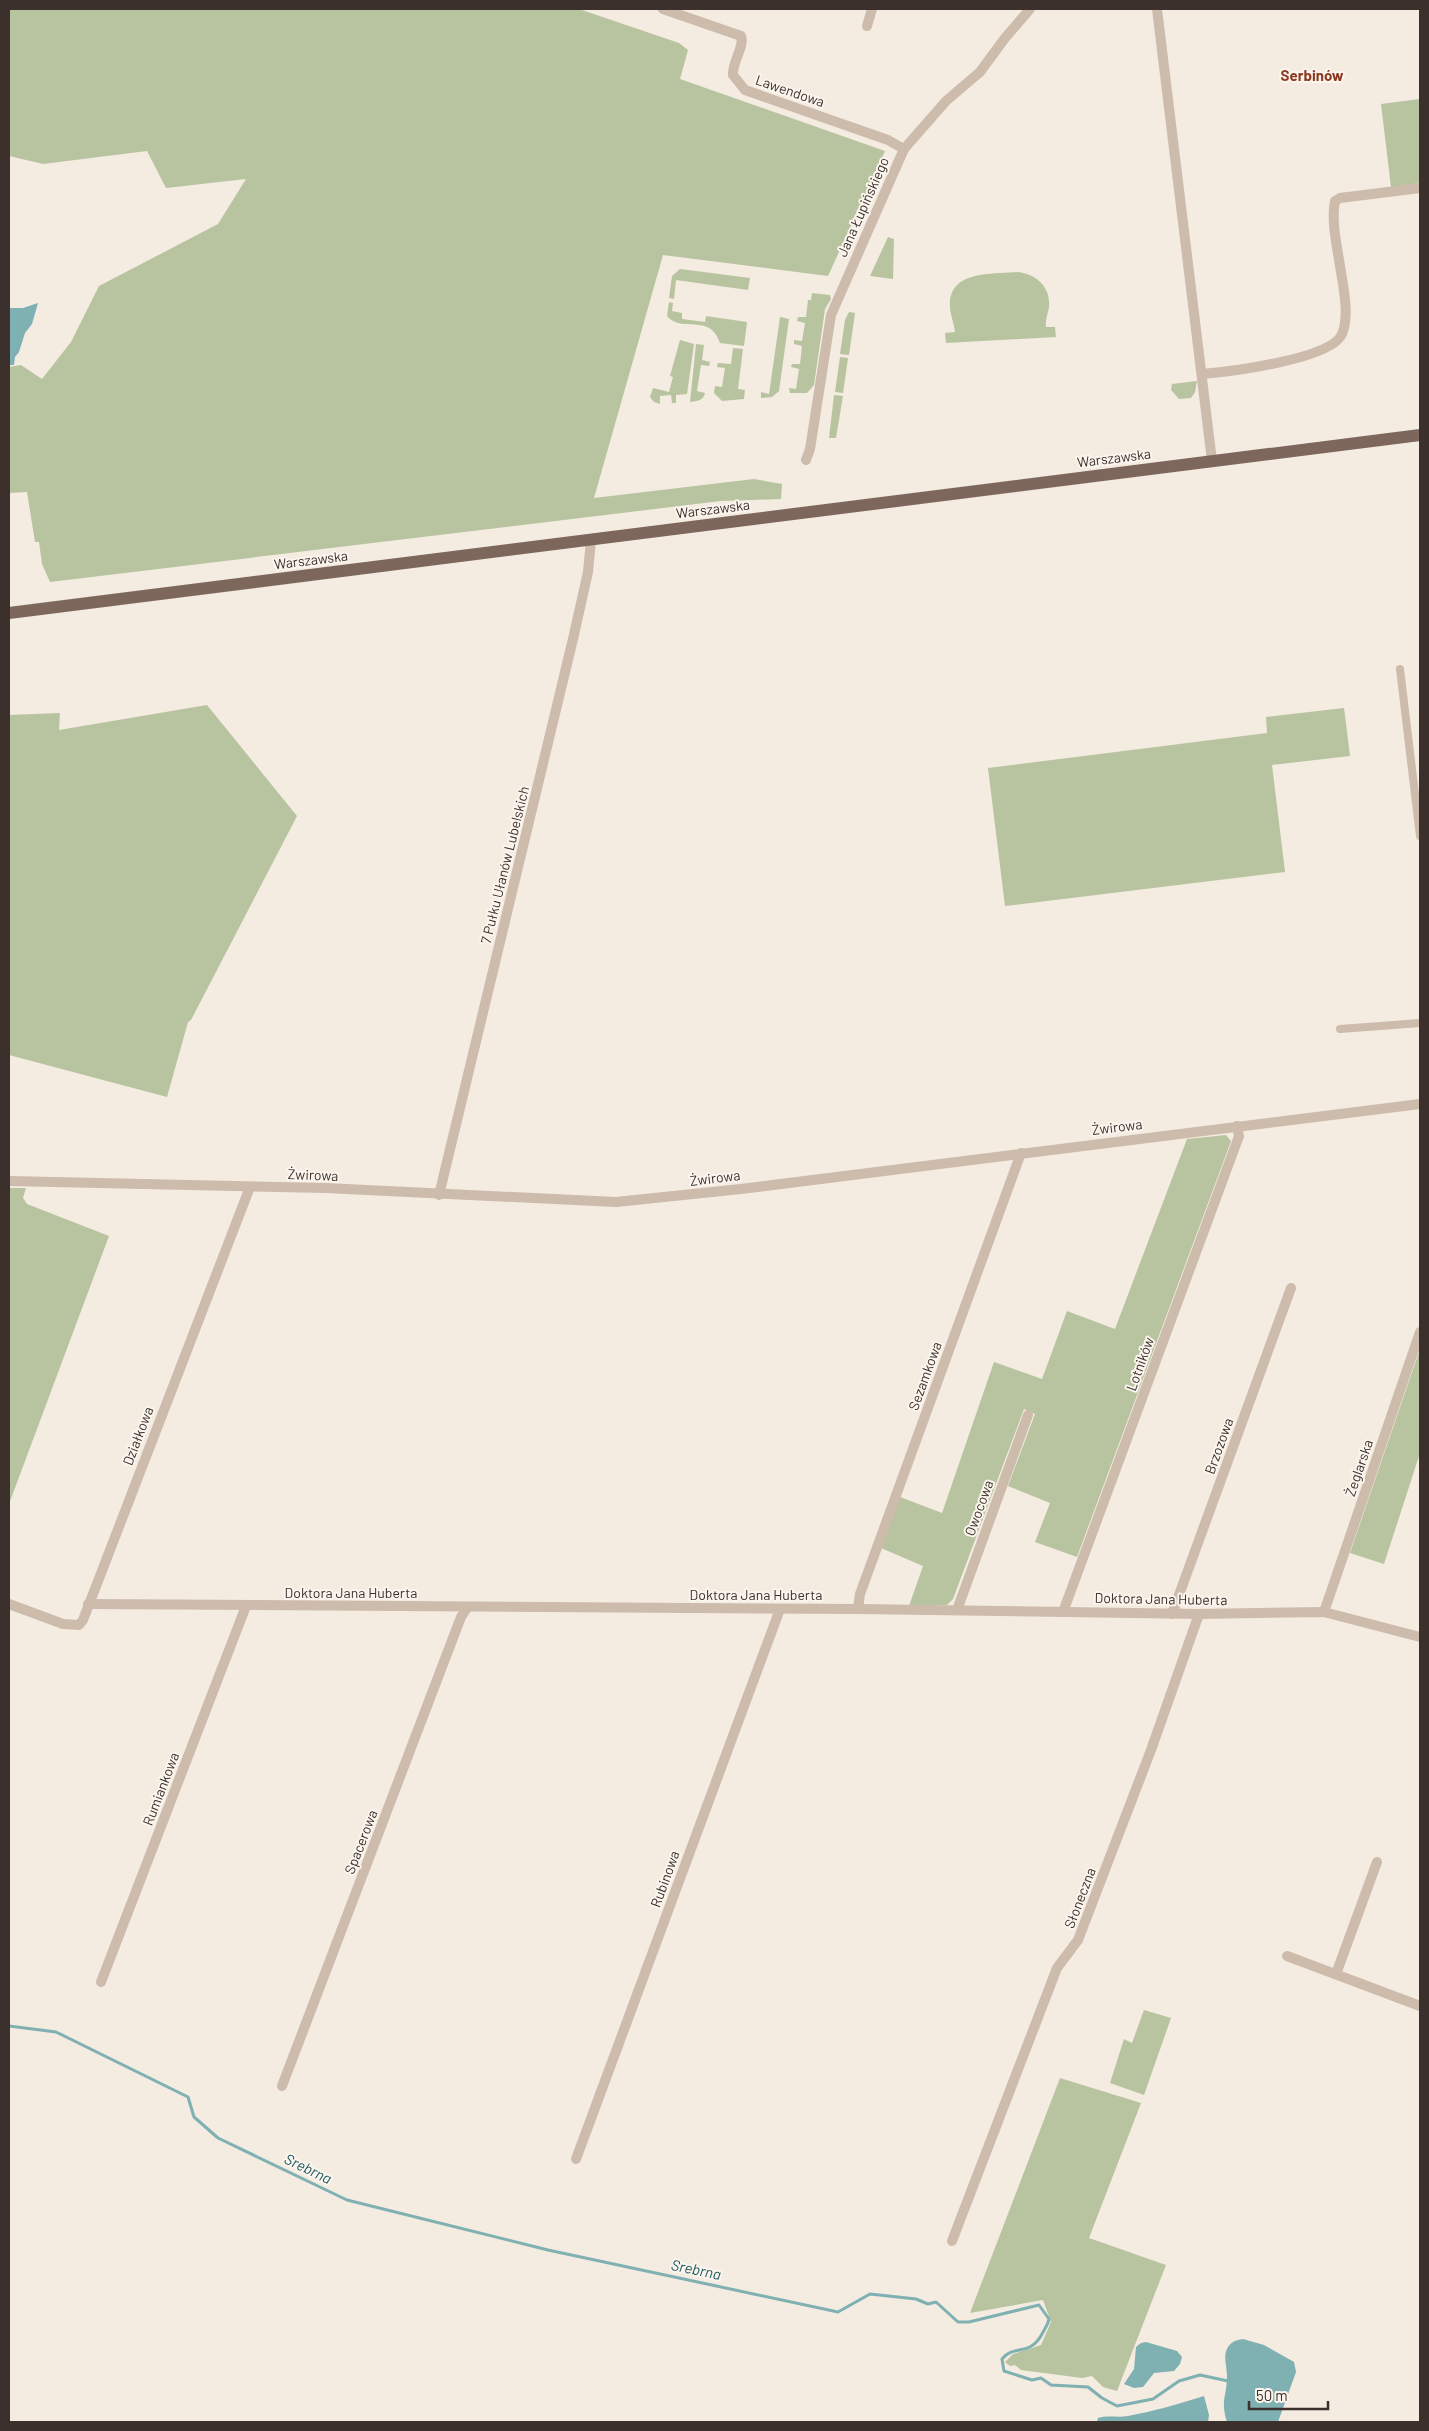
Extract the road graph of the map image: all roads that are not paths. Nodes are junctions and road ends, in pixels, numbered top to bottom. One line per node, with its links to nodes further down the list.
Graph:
1 (662, 9): 6 (street, Lawendowa)
2 (872, 9): 5 (street)
3 (1030, 9): 6 (street, Jana Łupińskiego)
4 (1157, 9): 8 (street)
5 (867, 26)
6 (904, 149): 10 (street, Jana Łupińskiego)
7 (1420, 188): 8 (street)
8 (1202, 374): 11 (street)
9 (1420, 435): 11 (main road, Warszawska)
10 (806, 460)
11 (1212, 461): 12 (main road, Warszawska)
12 (591, 540): 13 (main road, Warszawska); 23 (street, 7 Pułku Ułanów Lubelskich)
13 (9, 612)
14 (1400, 669): 15 (street)
15 (1420, 836)
16 (1420, 1023): 17 (street)
17 (1340, 1030)
18 (1420, 1104): 19 (street, Żwirowa)
19 (1238, 1126): 20 (street, Żwirowa); 34 (street, Lotników)
20 (1021, 1153): 23 (street, Żwirowa); 31 (street, Sezamkowa)
21 (9, 1181): 22 (street, Żwirowa)
22 (250, 1186): 23 (street, Żwirowa); 28 (street, Działkowa)
23 (439, 1195)
24 (1291, 1288): 36 (street, Brzozowa)
25 (1420, 1332): 35 (street, Żeglarska)
26 (1028, 1415): 33 (street, Owocowa)
27 (9, 1604): 28 (street, Działkowa)
28 (88, 1604): 29 (street, Doktora Jana Huberta)
29 (246, 1606): 30 (street, Doktora Jana Huberta); 42 (street, Rumiankowa)
30 (467, 1608): 32 (street, Doktora Jana Huberta); 44 (street, Spacerowa)
31 (858, 1609): 32 (street, Doktora Jana Huberta); 33 (street, Doktora Jana Huberta)
32 (780, 1610): 45 (street, Rubinowa)
33 (957, 1610): 34 (street, Doktora Jana Huberta)
34 (1063, 1612): 36 (street, Doktora Jana Huberta)
35 (1324, 1612): 37 (street, Doktora Jana Huberta); 38 (street, Doktora Jana Huberta)
36 (1172, 1614): 37 (street, Doktora Jana Huberta)
37 (1199, 1614): 46 (street, Słoneczna)
38 (1420, 1637)
39 (1377, 1862): 41 (street)
40 (1287, 1956): 41 (street)
41 (1336, 1974): 43 (street)
42 (102, 1982)
43 (1420, 2006)
44 (282, 2086)
45 (576, 2159)
46 (952, 2241)

